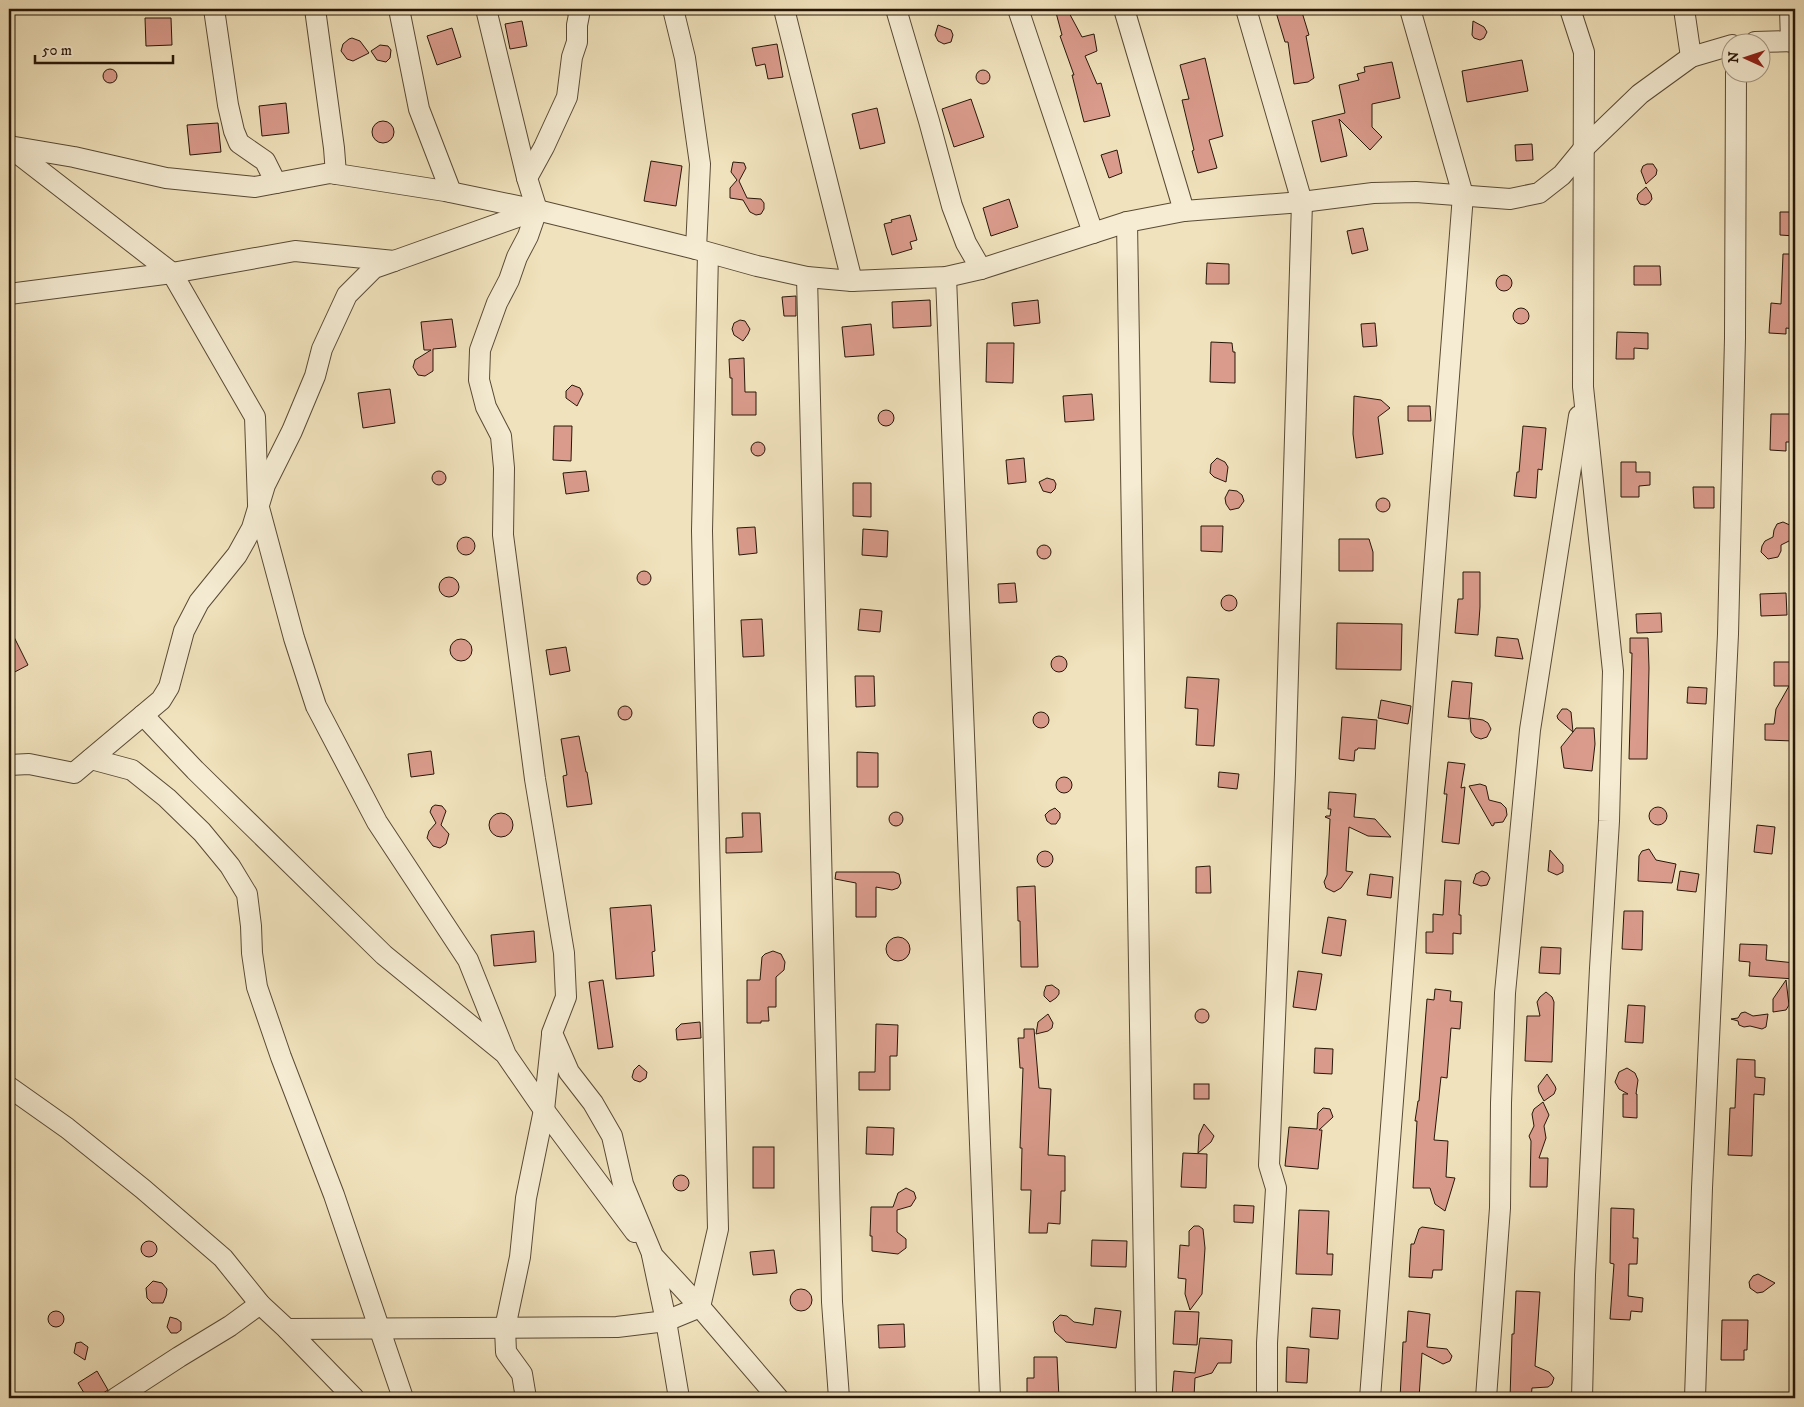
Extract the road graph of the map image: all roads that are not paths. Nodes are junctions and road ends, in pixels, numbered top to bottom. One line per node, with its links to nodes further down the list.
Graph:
1 (214, 9): 25 (street)
2 (315, 9): 23 (street)
3 (399, 9): 26 (street)
4 (486, 9): 24 (street)
5 (577, 9): 24 (street)
6 (673, 9): 33 (street)
7 (784, 9): 39 (street)
8 (896, 9): 35 (street)
9 (1018, 9): 32 (street)
10 (1124, 9): 30 (street)
11 (1246, 9): 28 (street)
12 (1410, 9): 27 (street)
13 (1570, 9): 22 (street)
14 (1684, 9): 19 (street)
15 (1790, 9): 16 (street)
16 (1793, 41): 17 (street)
17 (1772, 42)
18 (1722, 47): 19 (street)
19 (1691, 57): 22 (street)
20 (1736, 82): 70 (street)
21 (9, 141): 25 (street); 36 (street)
22 (1585, 147): 27 (street); 41 (street)
23 (336, 174): 25 (street); 26 (street)
24 (527, 178): 29 (street)
25 (276, 183)
26 (451, 192): 29 (street)
27 (1463, 195): 28 (street); 67 (street)
28 (1302, 202): 30 (street); 66 (street)
29 (537, 210): 33 (street); 34 (street); 46 (street)
30 (1184, 211): 31 (street)
31 (1127, 222): 32 (street); 65 (street)
32 (1093, 233): 35 (street)
33 (702, 251): 38 (street); 52 (street)
34 (394, 261): 36 (street); 42 (street)
35 (982, 269): 37 (street)
36 (172, 273): 40 (street); 42 (street)
37 (946, 277): 39 (street); 64 (street)
38 (807, 278): 39 (street); 63 (street)
39 (852, 281)
40 (9, 294)
41 (1583, 387): 68 (street); 69 (street)
42 (258, 504): 43 (street); 47 (street)
43 (143, 715): 44 (street); 47 (street)
44 (91, 759): 45 (street); 56 (street)
45 (9, 764)
46 (552, 1033): 49 (street); 50 (street)
47 (506, 1054): 49 (street)
48 (9, 1087): 51 (street)
49 (544, 1110): 50 (street); 54 (street)
50 (652, 1256): 52 (street); 53 (street)
51 (260, 1304): 55 (street); 57 (street)
52 (700, 1306): 53 (street); 62 (street)
53 (666, 1321): 54 (street); 61 (street)
54 (505, 1328): 56 (street); 60 (street)
55 (287, 1329): 56 (street); 58 (street)
56 (380, 1329): 59 (street)
57 (116, 1398)
58 (354, 1398)
59 (403, 1398)
60 (526, 1398)
61 (679, 1398)
62 (778, 1398)
63 (839, 1398)
64 (990, 1398)
65 (1146, 1398)
66 (1267, 1398)
67 (1370, 1398)
68 (1486, 1398)
69 (1582, 1398)
70 (1696, 1398)

